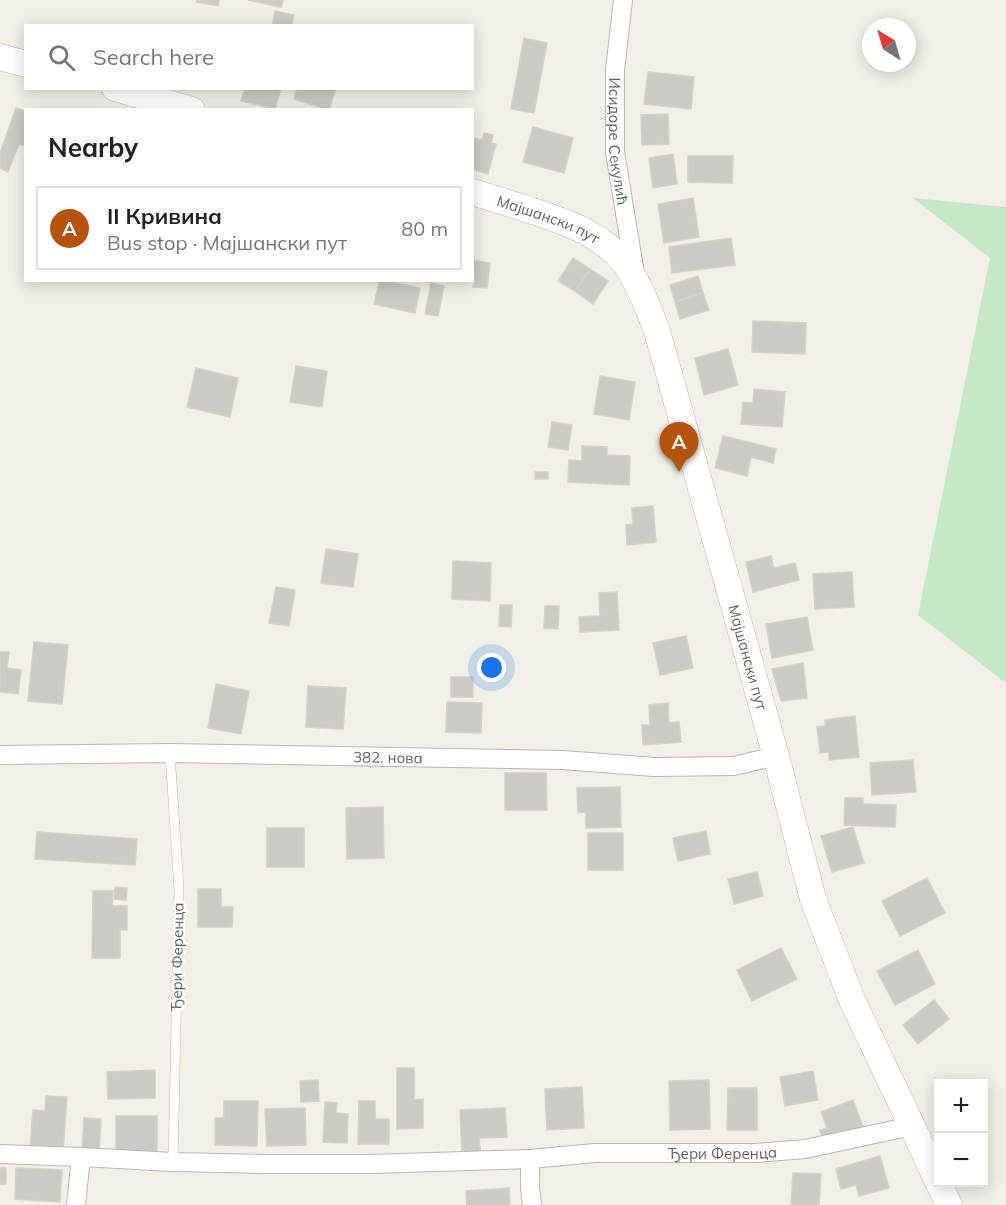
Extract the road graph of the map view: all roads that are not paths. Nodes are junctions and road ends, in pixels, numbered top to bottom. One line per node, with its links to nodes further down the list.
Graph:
1 (623, 0): 7 (street, Исидоре Секулић)
2 (0, 57): 3 (street)
3 (24, 63)
4 (122, 90): 5 (street)
5 (185, 108)
6 (474, 193): 7 (street, Мајшански пут)
7 (636, 282): 10 (street, Мајшански пут)
8 (170, 753): 9 (street, 382. нова); 10 (street, 382. нова); 15 (lane, Ђери Ференца)
9 (0, 755)
10 (777, 756): 11 (street, Мајшански пут)
11 (912, 1126): 14 (street, Ђери Ференца); 18 (street, Мајшански пут)
12 (0, 1154): 13 (street, Ђери Ференца)
13 (81, 1157): 15 (street, Ђери Ференца); 16 (street)
14 (530, 1159): 15 (street, Ђери Ференца); 17 (street)
15 (173, 1162)
16 (76, 1205)
17 (532, 1205)
18 (949, 1205)

